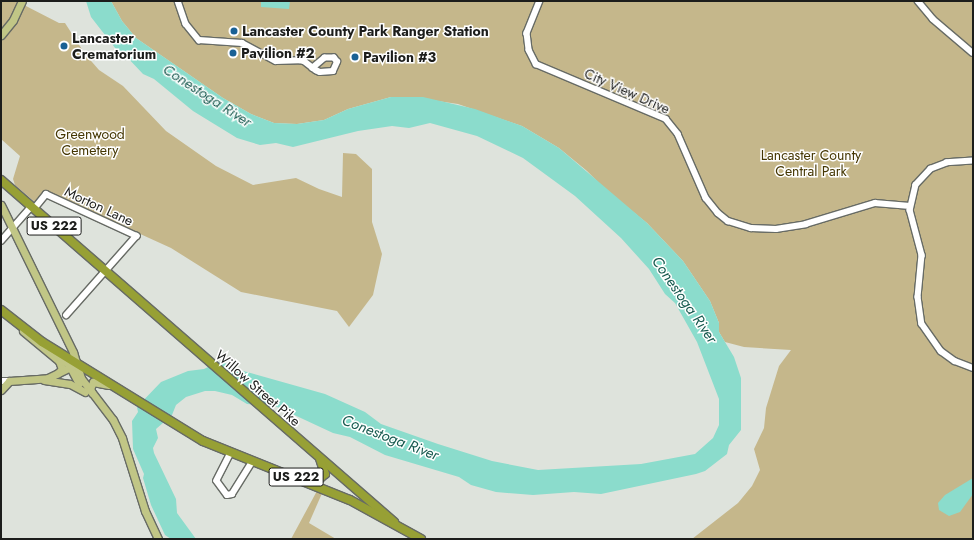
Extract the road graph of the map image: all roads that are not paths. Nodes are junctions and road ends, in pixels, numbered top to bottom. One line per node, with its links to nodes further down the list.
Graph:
1 (22, 1): 5 (main road)
2 (178, 1): 7 (street)
3 (540, 1): 11 (street, City View Drive)
4 (918, 1): 6 (street)
5 (1, 35)
6 (973, 53)
7 (313, 68)
8 (973, 161): 11 (street)
9 (1, 180): 12 (highway, US 222)
10 (1, 205): 13 (main road)
11 (910, 206): 21 (street)
12 (32, 208): 13 (street); 15 (highway, US 222); 15 (street, Morton Lane)
13 (12, 228): 14 (street); 20 (main road)
14 (1, 241)
15 (106, 272): 17 (street); 32 (highway, Willow Street Pike / US 222)
16 (1, 310): 18 (highway, US 222)
17 (67, 315)
18 (18, 325): 19 (main road); 20 (highway, US 222)
19 (36, 343): 20 (main road); 22 (main road)
20 (74, 366): 22 (main road); 26 (highway, Willow Street Pike / US 222); 28 (main road); 29 (main road)
21 (973, 368)
22 (57, 375): 23 (main road)
23 (38, 380): 25 (main road); 28 (main road)
24 (1, 381): 25 (street)
25 (9, 381): 27 (main road)
26 (113, 387): 29 (main road); 31 (highway, Willow Street Pike / US 222)
27 (1, 390)
28 (85, 392): 30 (main road)
29 (93, 395): 30 (main road)
30 (107, 412): 36 (main road)
31 (231, 453): 33 (highway, Willow Street Pike / US 222); 33 (street)
32 (319, 458): 34 (highway); 35 (highway, Willow Street Pike / US 222)
33 (253, 460): 34 (highway, Willow Street Pike / US 222)
34 (263, 464): 35 (highway, Willow Street Pike / US 222)
35 (394, 522): 37 (highway, Willow Street Pike / US 222)
36 (158, 539)
37 (422, 539)

